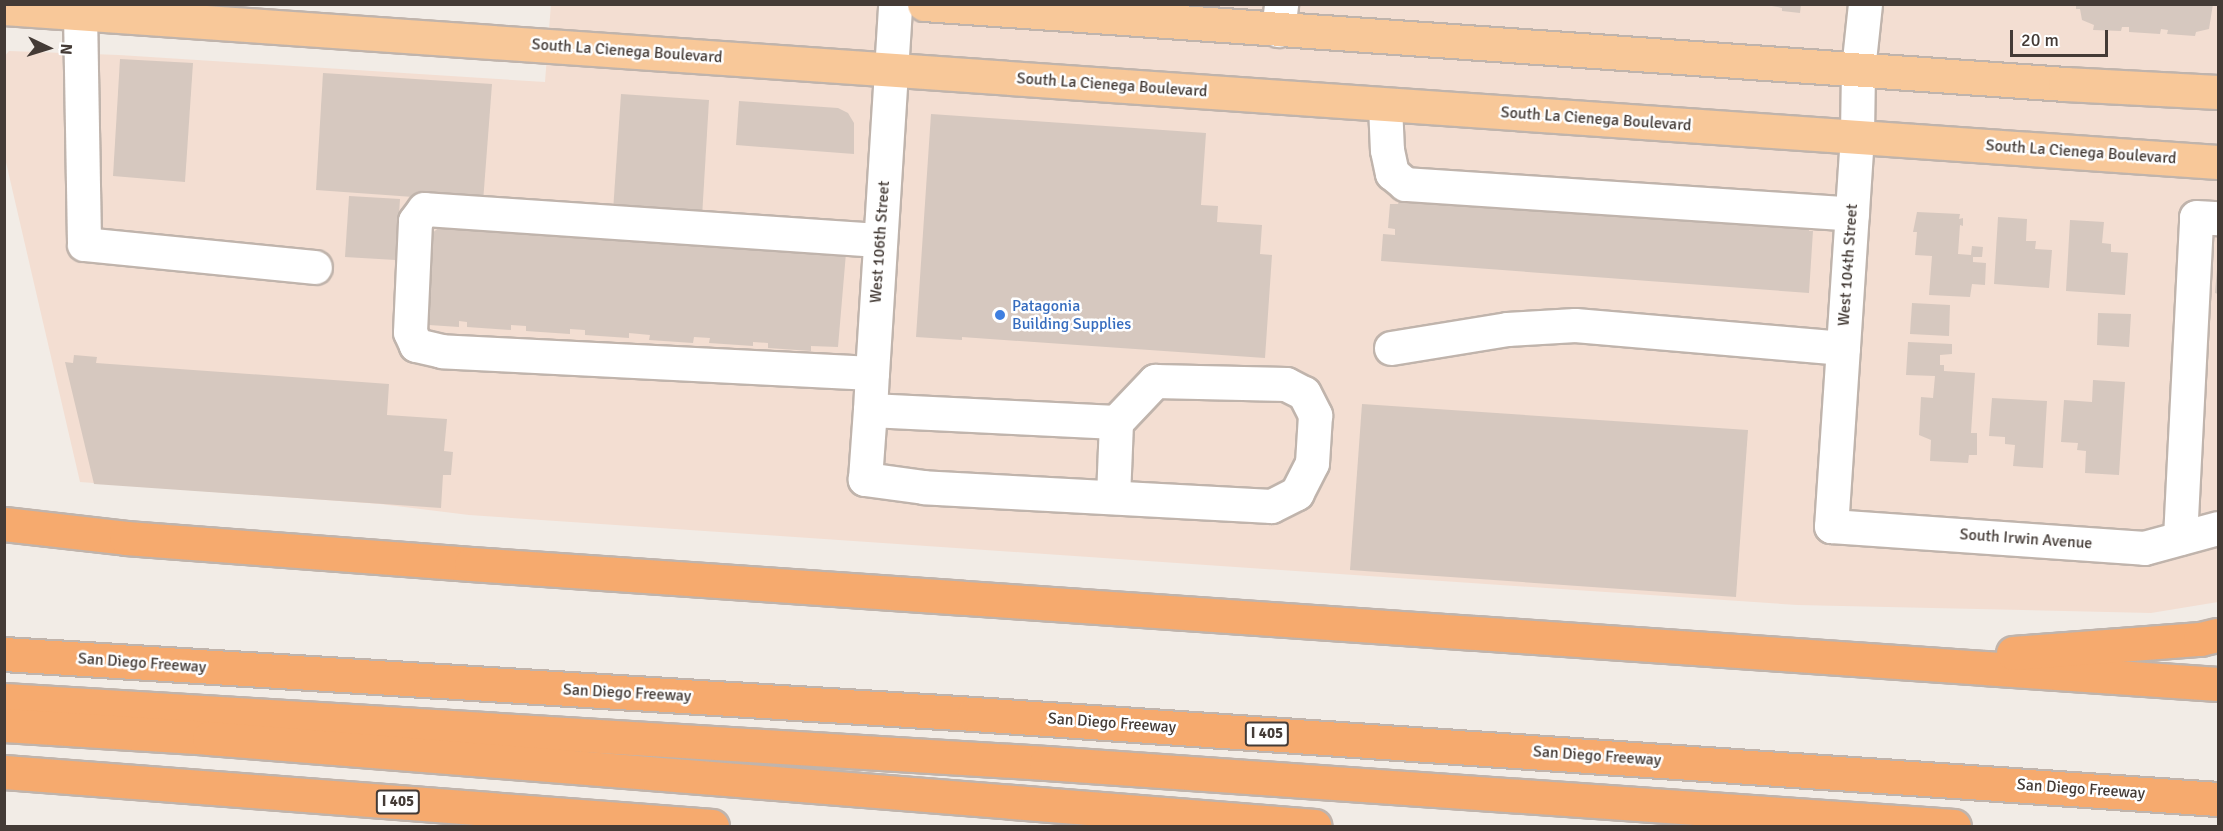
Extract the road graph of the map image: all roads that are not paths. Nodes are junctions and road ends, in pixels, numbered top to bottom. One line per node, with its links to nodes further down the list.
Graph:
1 (895, 4): 8 (street, West 106th Street)
2 (924, 4): 4 (main road)
3 (1865, 4): 9 (street, West 104th Street)
4 (966, 6): 7 (main road)
5 (4, 8): 6 (main road, South La Cienega Boulevard)
6 (80, 14): 8 (main road, South La Cienega Boulevard); 17 (street)
7 (1280, 17): 9 (main road)
8 (891, 69): 11 (main road, South La Cienega Boulevard); 16 (street, West 106th Street)
9 (1858, 70): 10 (main road); 12 (street, West 104th Street)
10 (2218, 92)
11 (1385, 105): 12 (main road, South La Cienega Boulevard); 14 (street)
12 (1857, 136): 13 (main road, South La Cienega Boulevard); 14 (street, West 104th Street)
13 (2218, 162)
14 (1852, 214): 19 (street, West 104th Street)
15 (2218, 218): 27 (street)
16 (880, 240): 20 (street, West 106th Street); 20 (street)
17 (315, 267)
18 (1391, 348): 19 (street)
19 (1843, 348): 25 (street, West 104th Street)
20 (872, 373): 21 (street, West 106th Street)
21 (870, 410): 22 (street); 23 (street, West 106th Street)
22 (1116, 422): 23 (street); 23 (street)
23 (1113, 497)
24 (4, 524): 32 (highway)
25 (1831, 526): 27 (street, South Irwin Avenue)
26 (2218, 528): 27 (street, South Irwin Avenue)
27 (2180, 538)
28 (2218, 635): 32 (highway)
29 (4, 645): 31 (highway)
30 (4, 654): 31 (highway, San Diego Freeway)
31 (76, 657): 38 (highway, San Diego Freeway / I 405)
32 (1894, 662): 33 (highway)
33 (2218, 684)
34 (4, 700): 35 (highway)
35 (81, 718): 36 (highway); 40 (highway); 41 (highway)
36 (4, 725)
37 (4, 772): 39 (highway, I 405)
38 (2218, 799)
39 (712, 826)
40 (1315, 826)
41 (1954, 826)

